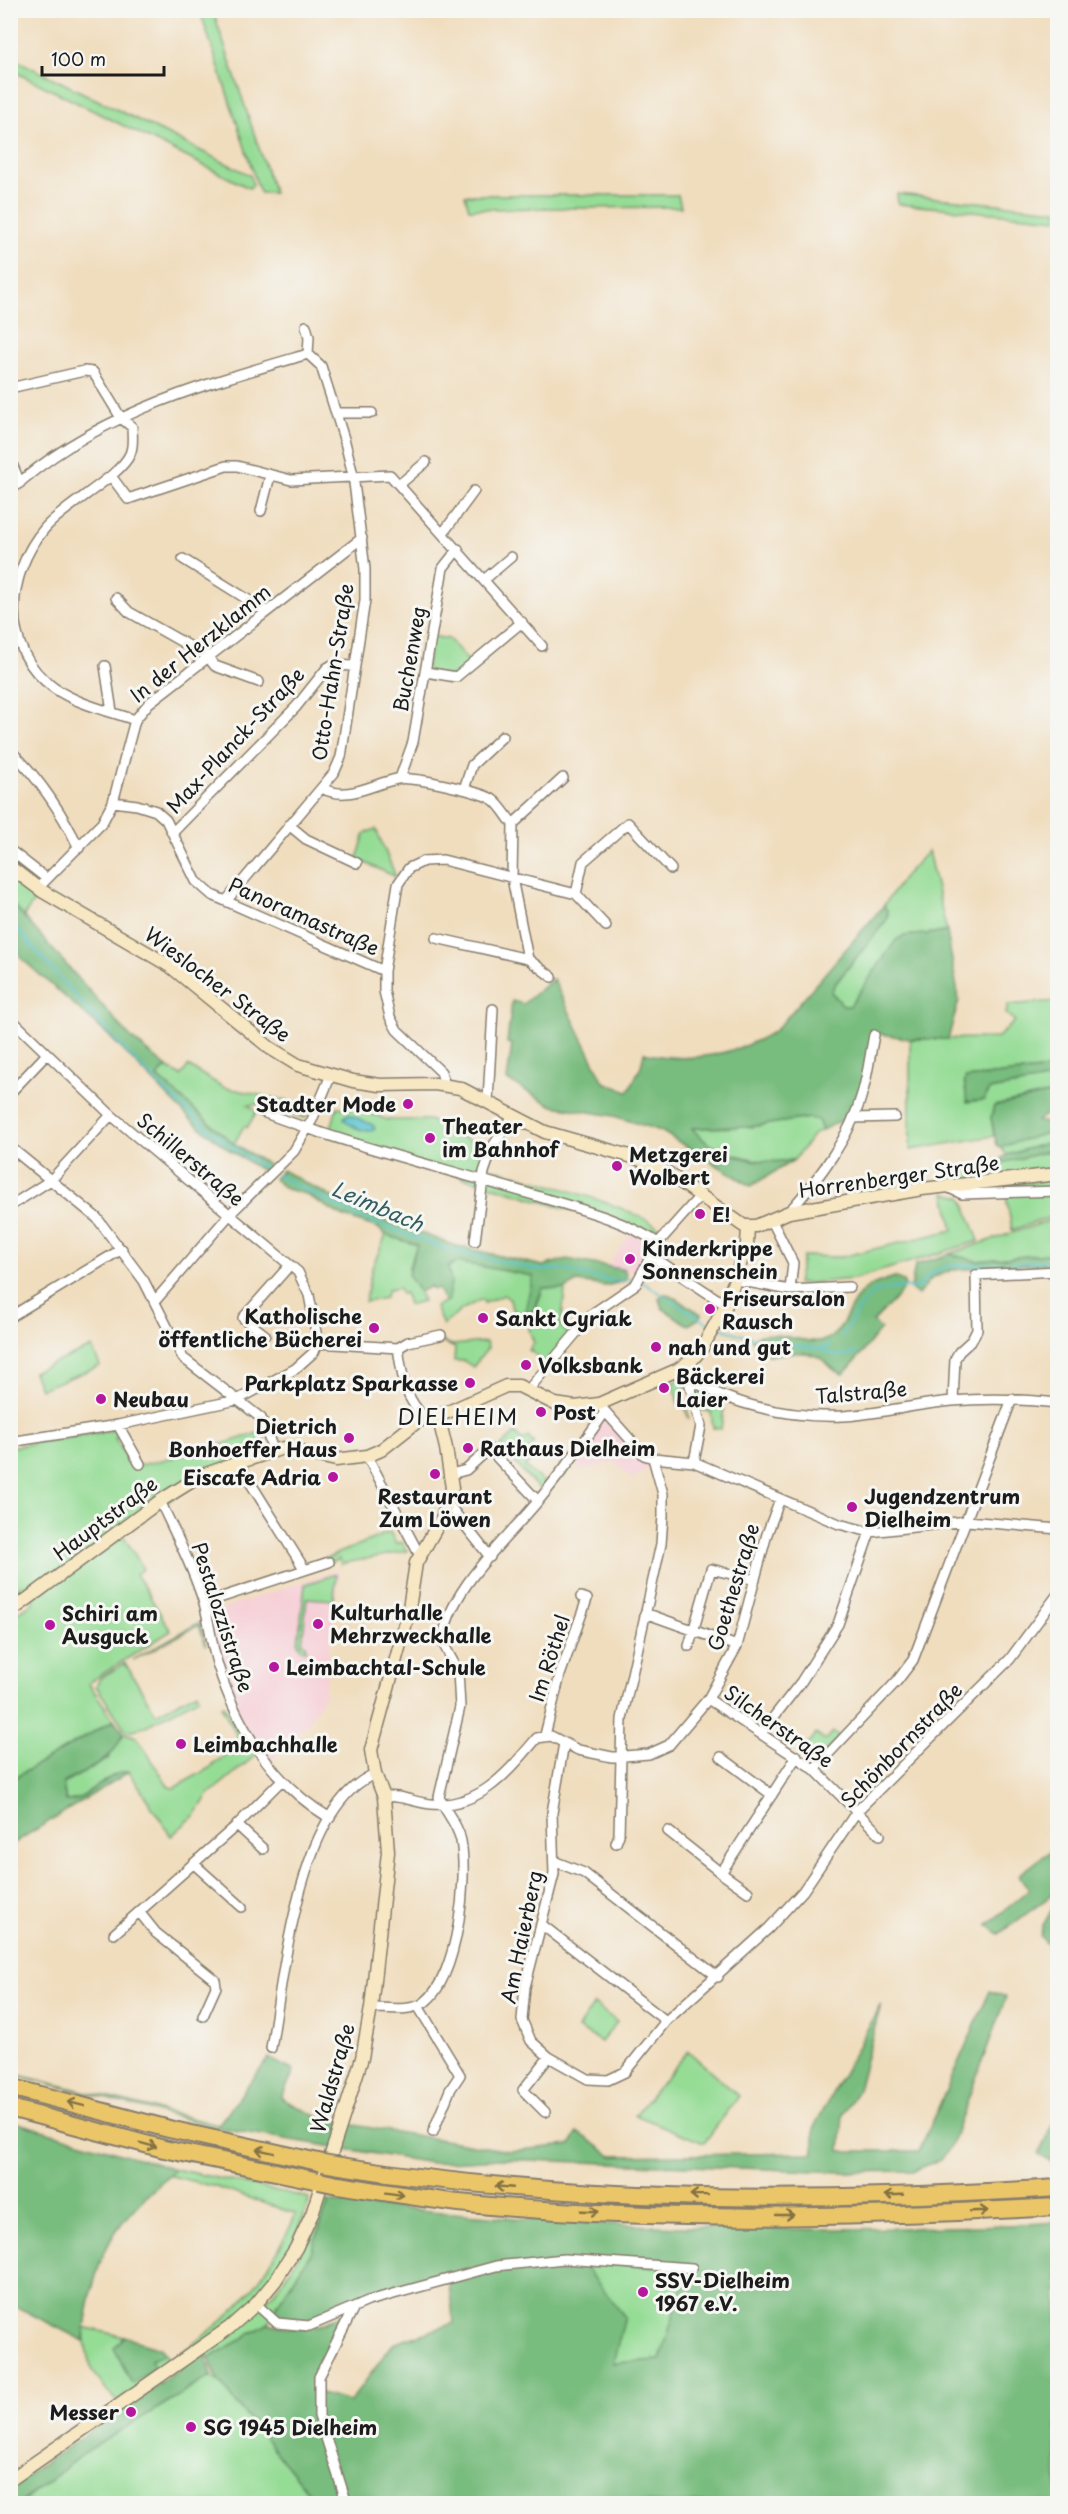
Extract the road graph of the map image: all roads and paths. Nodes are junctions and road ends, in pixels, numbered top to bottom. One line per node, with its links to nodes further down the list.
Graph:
1 (306, 326): 2 (street)
2 (308, 354): 5 (street, Otto-Hahn-Straße); 6 (street)
3 (10, 388): 6 (street)
4 (372, 412): 5 (street)
5 (337, 413): 9 (street, Otto-Hahn-Straße)
6 (121, 418): 10 (street); 12 (street)
7 (10, 459): 12 (street)
8 (426, 462): 13 (street)
9 (353, 475): 11 (street); 13 (street); 18 (street, Otto-Hahn-Straße)
10 (111, 476): 11 (street); 32 (street)
11 (270, 476): 16 (street)
12 (20, 483): 14 (street)
13 (400, 484): 17 (street)
14 (10, 491)
15 (474, 491): 17 (street)
16 (261, 511)
17 (443, 533): 19 (street)
18 (362, 538): 24 (street, In der Herzklamm); 29 (street, Otto-Hahn-Straße)
19 (458, 549): 22 (street); 30 (street, Buchenweg)
20 (511, 557): 22 (street)
21 (183, 559): 24 (street)
22 (485, 579): 25 (street)
23 (116, 598): 27 (street)
24 (266, 611): 27 (street, In der Herzklamm)
25 (522, 622): 26 (street); 30 (street)
26 (542, 646)
27 (207, 656): 31 (street); 33 (street, In der Herzklamm)
28 (105, 666): 32 (street)
29 (354, 666): 38 (street, Otto-Hahn-Straße); 43 (street, Max-Planck-Straße)
30 (426, 672): 36 (street, Buchenweg)
31 (259, 682)
32 (112, 712): 33 (street)
33 (135, 720): 40 (street, In der Herzklamm)
34 (503, 736): 39 (street)
35 (10, 750): 44 (street)
36 (400, 778): 38 (street); 39 (street)
37 (563, 778): 41 (street)
38 (322, 788): 42 (street, Otto-Hahn-Straße)
39 (464, 789): 41 (street)
40 (113, 802): 43 (street, Panoramastraße); 44 (street, In der Herzklamm)
41 (513, 824): 49 (street)
42 (289, 825): 46 (street); 52 (street, Otto-Hahn-Straße)
43 (174, 831): 52 (street, Panoramastraße)
44 (79, 848): 50 (street, In der Herzklamm)
45 (10, 850): 50 (street)
46 (357, 862)
47 (10, 867): 50 (street, Wieslocher Straße)
48 (671, 868): 51 (street)
49 (512, 878): 51 (street); 55 (street); 56 (street)
50 (43, 884): 62 (street, Wieslocher Straße)
51 (576, 894): 53 (street)
52 (226, 901): 56 (street, Panoramastraße)
53 (606, 926)
54 (436, 938): 55 (street)
55 (528, 958): 57 (street)
56 (384, 971): 63 (street)
57 (552, 977)
58 (492, 1009): 65 (street)
59 (10, 1018): 61 (street, Schillerstraße)
60 (874, 1035): 70 (street)
61 (47, 1054): 64 (street); 67 (street, Schillerstraße)
62 (331, 1076): 63 (street, Wieslocher Straße); 71 (street)
63 (445, 1085): 65 (street, Wieslocher Straße)
64 (10, 1093)
65 (488, 1101): 68 (street, Wieslocher Straße)
66 (260, 1111): 71 (street)
67 (111, 1115): 75 (street); 81 (street, Schillerstraße)
68 (514, 1115): 74 (street); 78 (street, Wieslocher Straße)
69 (895, 1117): 70 (street)
70 (853, 1118): 80 (street)
71 (307, 1130): 74 (street); 81 (street)
72 (10, 1147): 75 (street)
73 (1058, 1174): 76 (street, Horrenberger Straße)
74 (482, 1179): 84 (street); 85 (street)
75 (51, 1180): 79 (street); 86 (street)
76 (944, 1186): 77 (street); 80 (street, Horrenberger Straße)
77 (1058, 1191)
78 (700, 1196): 83 (street, Wieslocher Straße); 85 (street)
79 (10, 1206)
80 (789, 1212): 82 (street, Horrenberger Straße)
81 (230, 1214): 88 (street, Schillerstraße); 93 (street)
82 (771, 1219): 83 (street, Horrenberger Straße); 92 (street)
83 (748, 1227): 90 (street, Hauptstraße)
84 (475, 1241)
85 (658, 1244): 87 (street)
86 (122, 1249): 93 (street); 95 (street)
87 (650, 1255): 94 (street); 102 (street)
88 (290, 1265): 96 (street); 98 (street, Schillerstraße)
89 (1058, 1271): 105 (street)
90 (736, 1280): 92 (street); 94 (street, Hauptstraße)
91 (849, 1287): 92 (street)
92 (790, 1290)
93 (155, 1301): 104 (street)
94 (726, 1305): 100 (street, Hauptstraße)
95 (10, 1317)
96 (265, 1335)
97 (441, 1335): 99 (street)
98 (318, 1343): 99 (street); 104 (street)
99 (398, 1348): 108 (street)
100 (677, 1370): 101 (street, Talstraße); 107 (street, Hauptstraße)
101 (688, 1378): 105 (street, Talstraße); 114 (street)
102 (528, 1390): 107 (street, Hauptstraße); 108 (street, Hauptstraße)
103 (1012, 1399): 105 (street, Talstraße); 106 (street, Talstraße); 122 (street)
104 (237, 1400): 109 (street); 111 (street)
105 (953, 1401)
106 (1058, 1403)
107 (602, 1408): 113 (street); 119 (street)
108 (432, 1416): 112 (street, Hauptstraße); 117 (street)
109 (118, 1425): 110 (street); 116 (street)
110 (10, 1443)
111 (273, 1449): 112 (street, Hauptstraße); 115 (street, Hauptstraße)
112 (367, 1456): 125 (street)
113 (653, 1458): 114 (street); 134 (street)
114 (694, 1462): 118 (street)
115 (238, 1463): 120 (street, Hauptstraße); 128 (street)
116 (140, 1464)
117 (451, 1474): 119 (street); 121 (street)
118 (780, 1499): 124 (street); 129 (street, Goethestraße)
119 (538, 1501): 126 (street)
120 (160, 1502): 132 (street, Pestalozzistraße); 133 (street, Hauptstraße)
121 (448, 1504): 125 (street, Waldstraße); 126 (street)
122 (967, 1521): 123 (street); 124 (street); 145 (street)
123 (1058, 1529)
124 (870, 1532): 139 (street)
125 (419, 1554): 146 (street, Waldstraße)
126 (490, 1557): 150 (street)
127 (329, 1562): 128 (street)
128 (305, 1570): 132 (street)
129 (755, 1580): 135 (street); 137 (street, Goethestraße)
130 (1058, 1594): 151 (street, Schönbornstraße)
131 (581, 1597): 140 (street, Im Röthel)
132 (204, 1603): 147 (street, Pestalozzistraße)
133 (10, 1612)
134 (645, 1613): 135 (street); 143 (street)
135 (694, 1630): 136 (street); 137 (street)
136 (689, 1646)
137 (737, 1646): 138 (street, Goethestraße)
138 (708, 1698): 139 (street, Silcherstraße); 143 (street, Goethestraße)
139 (762, 1732): 142 (street, Silcherstraße)
140 (544, 1735): 141 (street, Goethestraße); 150 (street)
141 (564, 1743): 143 (street, Goethestraße); 158 (street, Am Haierberg)
142 (797, 1756): 145 (street, Silcherstraße); 148 (street)
143 (622, 1757): 156 (street)
144 (721, 1757): 148 (street)
145 (814, 1769): 151 (street, Silcherstraße)
146 (375, 1774): 149 (street, Waldstraße); 152 (street)
147 (281, 1781): 152 (street, Pestalozzistraße); 153 (street)
148 (772, 1795): 160 (street)
149 (384, 1797): 150 (street); 168 (street, Waldstraße)
150 (442, 1805): 167 (street)
151 (857, 1811): 155 (street, Silcherstraße); 166 (street, Schönbornstraße)
152 (330, 1818): 171 (street)
153 (237, 1825): 157 (street); 159 (street)
154 (668, 1831): 160 (street)
155 (880, 1835)
156 (616, 1843)
157 (262, 1849)
158 (556, 1862): 164 (street, Am Haierberg); 166 (street)
159 (194, 1864): 162 (street); 163 (street)
160 (721, 1873): 161 (street)
161 (748, 1892)
162 (242, 1907)
163 (140, 1913): 165 (street); 169 (street)
164 (542, 1924): 170 (street); 172 (street, Am Haierberg)
165 (114, 1934)
166 (718, 1977): 170 (street, Schönbornstraße)
167 (418, 2006): 168 (street); 176 (street)
168 (371, 2008): 180 (street, Waldstraße)
169 (203, 2016)
170 (666, 2021): 172 (street, Am Haierberg)
171 (271, 2048)
172 (549, 2057): 175 (street)
173 (10, 2087): 177 (highway, one-way to 173, bridge)
174 (10, 2108): 178 (highway, one-way to 178, bridge)
175 (545, 2112)
176 (433, 2132)
177 (1058, 2188)
178 (1058, 2207)
179 (692, 2268): 181 (street)
180 (255, 2304): 181 (street); 182 (street, Waldstraße)
181 (354, 2307): 183 (street)
182 (10, 2480)
183 (346, 2504)

